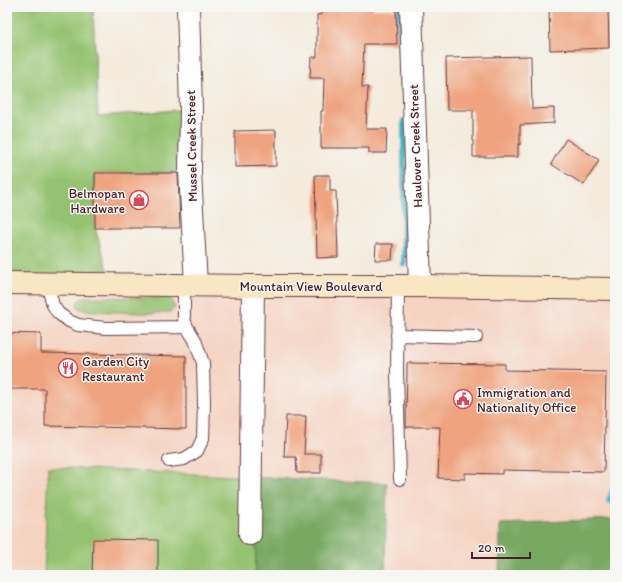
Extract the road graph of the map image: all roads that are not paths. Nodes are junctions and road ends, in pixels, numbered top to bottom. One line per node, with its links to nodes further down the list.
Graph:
1 (188, 7): 5 (street, Mussel Creek Street)
2 (411, 7): 8 (street, Haulover Creek Street)
3 (7, 283): 4 (street, Mountain View Boulevard)
4 (47, 284): 5 (street, Mountain View Boulevard); 10 (lane)
5 (190, 285): 6 (street, Mountain View Boulevard); 10 (lane)
6 (253, 286): 7 (street, Mountain View Boulevard); 15 (street)
7 (398, 286): 8 (street, Mountain View Boulevard); 11 (lane)
8 (420, 286): 9 (street, Mountain View Boulevard)
9 (615, 289)
10 (187, 327): 13 (lane)
11 (397, 335): 12 (lane); 14 (lane)
12 (476, 337)
13 (169, 462)
14 (400, 479)
15 (250, 534)

